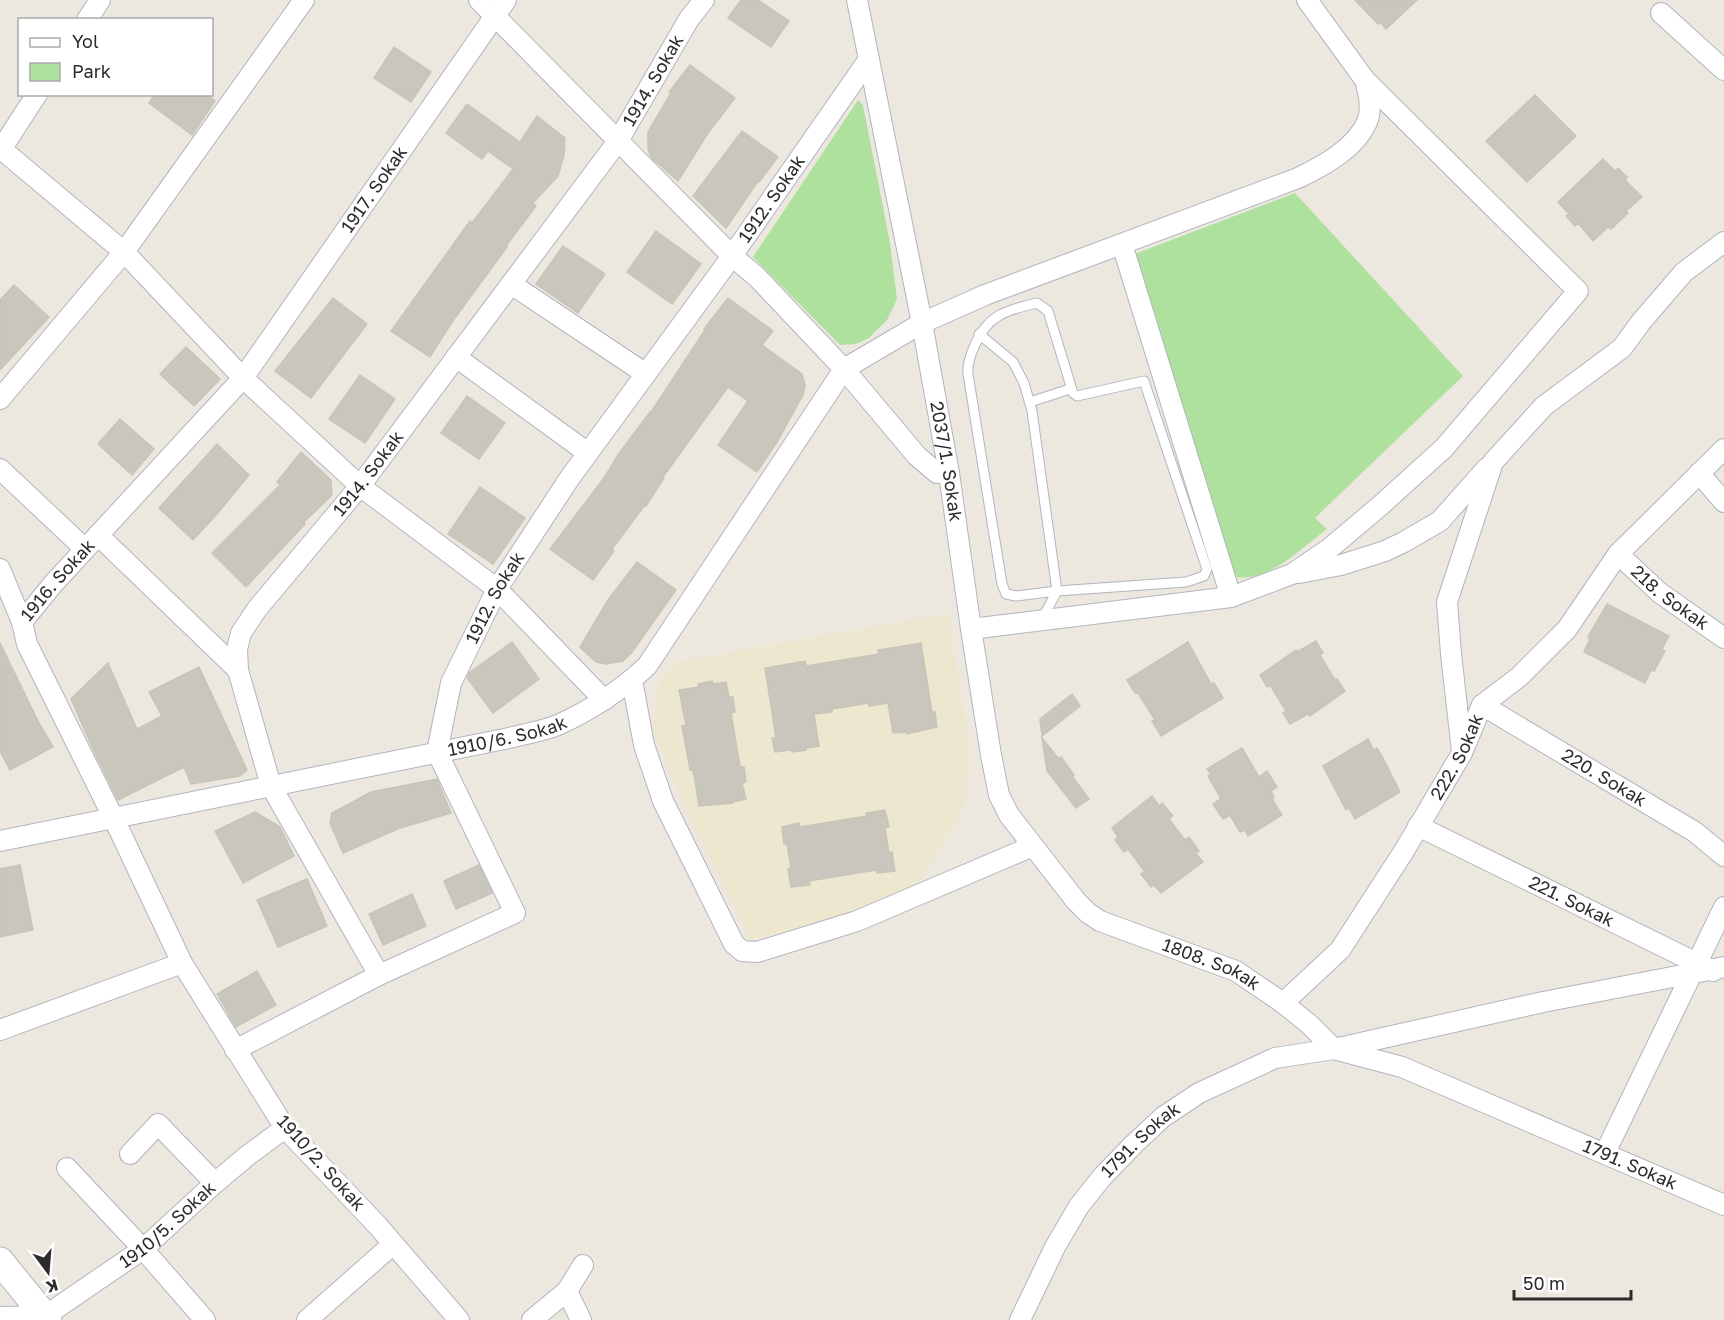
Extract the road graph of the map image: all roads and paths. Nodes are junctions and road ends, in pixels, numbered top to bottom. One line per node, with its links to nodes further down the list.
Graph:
1 (100, 0): 9 (street)
2 (304, 0): 18 (street)
3 (479, 0): 7 (street)
4 (704, 0): 14 (street, 1914. Sokak)
5 (857, 0): 10 (street, 2037/1. Sokak)
6 (1307, 0): 12 (street)
7 (500, 8): 14 (street); 26 (street, 1917. Sokak)
8 (1660, 13): 11 (street)
9 (88, 18)
10 (869, 59): 19 (street, 1912. Sokak); 21 (street, 2037/1. Sokak)
11 (1724, 70)
12 (1365, 80): 17 (street); 41 (street)
13 (36, 96): 15 (street)
14 (618, 141): 19 (street); 20 (street, 1914. Sokak)
15 (0, 149): 18 (street)
16 (1724, 242): 32 (street)
17 (1122, 244): 21 (street); 44 (street)
18 (124, 252): 26 (street); 28 (street)
19 (732, 256): 24 (street); 25 (street, 1912. Sokak)
20 (511, 284): 23 (street, 1914. Sokak); 25 (street)
21 (922, 323): 24 (street); 34 (street, 2037/1. Sokak)
22 (979, 334): 27 (lane); 29 (lane); 43 (lane)
23 (456, 357): 31 (street); 36 (street, 1914. Sokak)
24 (844, 369): 34 (street); 50 (street, 1910/6. Sokak)
25 (646, 374): 31 (street, 1912. Sokak)
26 (243, 378): 36 (street); 38 (street, 1916. Sokak)
27 (1070, 389): 29 (lane); 43 (lane)
28 (0, 399)
29 (1029, 402): 43 (lane)
30 (1724, 449): 35 (street, 222. Sokak)
31 (588, 453): 42 (street, 1912. Sokak)
32 (1493, 462): 41 (street); 54 (street)
33 (0, 470): 38 (street)
34 (949, 473): 47 (street, 2037/1. Sokak)
35 (1699, 473): 37 (street); 39 (street, 222. Sokak)
36 (360, 486): 42 (street); 49 (street, 1914. Sokak)
37 (1724, 502)
38 (92, 542): 46 (street, 1916. Sokak); 49 (street)
39 (1618, 554): 48 (street, 218. Sokak); 52 (street, 222. Sokak)
40 (0, 569): 46 (street)
41 (1292, 574): 44 (street)
42 (497, 589): 51 (street); 53 (street, 1912. Sokak)
43 (1057, 591): 45 (lane)
44 (1231, 597): 45 (street)
45 (1042, 619): 47 (street)
46 (22, 622): 56 (street, 1916. Sokak)
47 (971, 629): 59 (street, 2037/1. Sokak)
48 (1724, 638)
49 (238, 670): 55 (street, 1914. Sokak)
50 (632, 680): 51 (street, 1910/6. Sokak); 59 (street)
51 (604, 700): 53 (street, 1910/6. Sokak)
52 (1482, 705): 54 (street, 222. Sokak); 60 (street, 220. Sokak)
53 (438, 752): 55 (street, 1910/6. Sokak); 65 (street)
54 (1462, 753): 57 (street, 222. Sokak)
55 (271, 786): 56 (street, 1910/6. Sokak); 65 (street, 1914. Sokak)
56 (114, 819): 58 (street, 1910/6. Sokak); 63 (street, 1910/2. Sokak)
57 (1418, 826): 64 (street, 221. Sokak); 66 (street, 222. Sokak)
58 (0, 841)
59 (1033, 846): 61 (street, 2037/1. Sokak)
60 (1724, 856)
61 (1076, 901): 66 (street, 1808. Sokak)
62 (1724, 907): 64 (street)
63 (182, 963): 67 (street); 69 (street, 1910/2. Sokak)
64 (1709, 970): 68 (street, 1791. Sokak); 71 (street)
65 (379, 975): 69 (street)
66 (1283, 1003): 68 (street, 1808. Sokak)
67 (0, 1030)
68 (1334, 1049): 71 (street, 1791. Sokak); 88 (street, 1791. Sokak)
69 (235, 1050): 70 (street, 1910/2. Sokak)
70 (285, 1128): 74 (street, 1910/5. Sokak); 76 (street, 1910/2. Sokak)
71 (1605, 1153): 75 (street, 1791. Sokak)
72 (130, 1154): 74 (street)
73 (67, 1168): 77 (street)
74 (215, 1183): 77 (street, 1910/5. Sokak)
75 (1724, 1205)
76 (392, 1245): 84 (street); 85 (street, 1910/2. Sokak)
77 (143, 1249): 82 (street, 1910/5. Sokak); 83 (street)
78 (0, 1261): 82 (street)
79 (583, 1265): 80 (street)
80 (567, 1291): 86 (street); 87 (street)
81 (0, 1317): 82 (street)
82 (47, 1318)
83 (205, 1320)
84 (307, 1320)
85 (459, 1320)
86 (532, 1320)
87 (581, 1320)
88 (1020, 1320)

